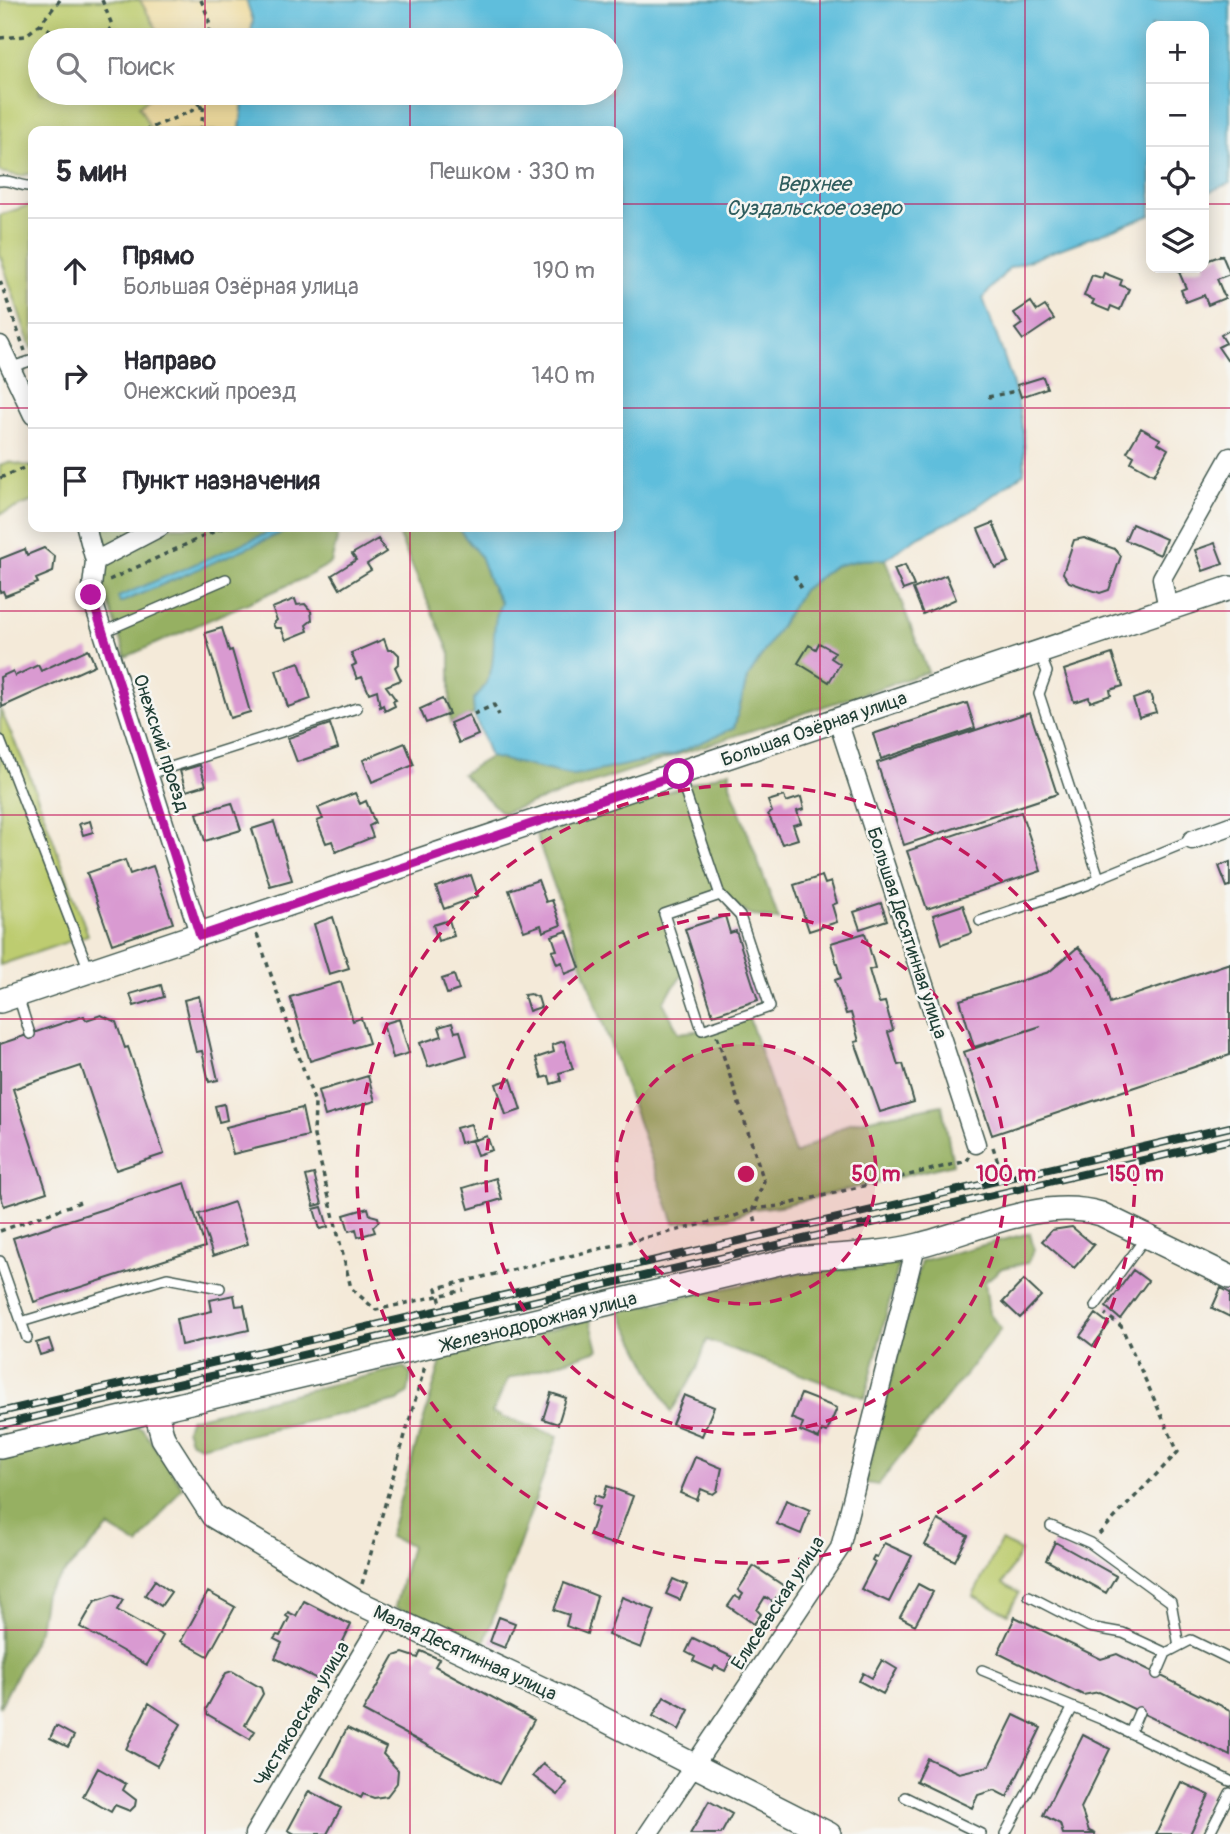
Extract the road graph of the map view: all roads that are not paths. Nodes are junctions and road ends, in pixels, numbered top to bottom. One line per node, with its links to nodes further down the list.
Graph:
1 (0, 181): 2 (lane)
2 (28, 187)
3 (0, 345): 5 (street)
4 (28, 362): 5 (lane)
5 (9, 368): 6 (street)
6 (28, 405)
7 (1230, 457): 13 (street)
8 (87, 532): 10 (street)
9 (150, 532): 10 (street)
10 (95, 561): 14 (street, Онежский проезд)
11 (226, 579): 14 (lane)
12 (1230, 589): 13 (street, Большая Озёрная улица)
13 (1168, 610): 15 (street, Большая Озёрная улица)
14 (103, 632): 19 (street, Онежский проезд)
15 (1040, 653): 17 (street, Большая Озёрная улица); 23 (lane)
16 (357, 708): 19 (lane)
17 (838, 721): 20 (street, Большая Озёрная улица); 30 (street, Большая Десятинная улица)
18 (0, 740): 27 (lane)
19 (149, 774): 26 (street, Онежский проезд)
20 (679, 774): 24 (lane); 26 (street, Большая Озёрная улица)
21 (1230, 826): 22 (street)
22 (1192, 840): 23 (lane)
23 (1099, 878): 25 (lane)
24 (720, 895): 24 (lane)
25 (980, 921)
26 (200, 936): 27 (street, Большая Озёрная улица)
27 (90, 971): 28 (street, Большая Озёрная улица)
28 (9, 998): 29 (lane)
29 (30, 1034)
30 (984, 1145)
31 (1146, 1236): 32 (street, Железнодорожная улица); 34 (street); 36 (lane)
32 (916, 1246): 39 (street, Железнодорожная улица); 54 (street, Елисеевская улица)
33 (0, 1261): 37 (lane)
34 (1230, 1277)
35 (220, 1288): 37 (lane)
36 (1095, 1306)
37 (21, 1322): 38 (lane)
38 (27, 1338)
39 (156, 1412): 40 (street, Железнодорожная улица); 41 (street, Малая Десятинная улица)
40 (129, 1418): 41 (street); 42 (street, Железнодорожная улица)
41 (163, 1438): 45 (street, Малая Десятинная улица)
42 (0, 1447)
43 (1051, 1526): 46 (lane)
44 (1029, 1596): 47 (lane)
45 (385, 1615): 54 (street, Малая Десятинная улица); 58 (street, Чистяковская улица)
46 (1179, 1646): 47 (lane); 48 (lane)
47 (1166, 1653): 50 (lane)
48 (1230, 1659)
49 (982, 1670): 51 (lane)
50 (1157, 1674)
51 (1072, 1709): 53 (lane); 62 (lane)
52 (1139, 1712): 53 (lane)
53 (1130, 1733): 55 (lane)
54 (695, 1768): 59 (street, Елисеевская улица); 60 (street, Малая Десятинная улица)
55 (1230, 1781)
56 (1230, 1793): 63 (lane)
57 (905, 1797): 61 (lane)
58 (254, 1834)
59 (648, 1834)
60 (829, 1834)
61 (981, 1834)
62 (1005, 1834)
63 (1209, 1834)

